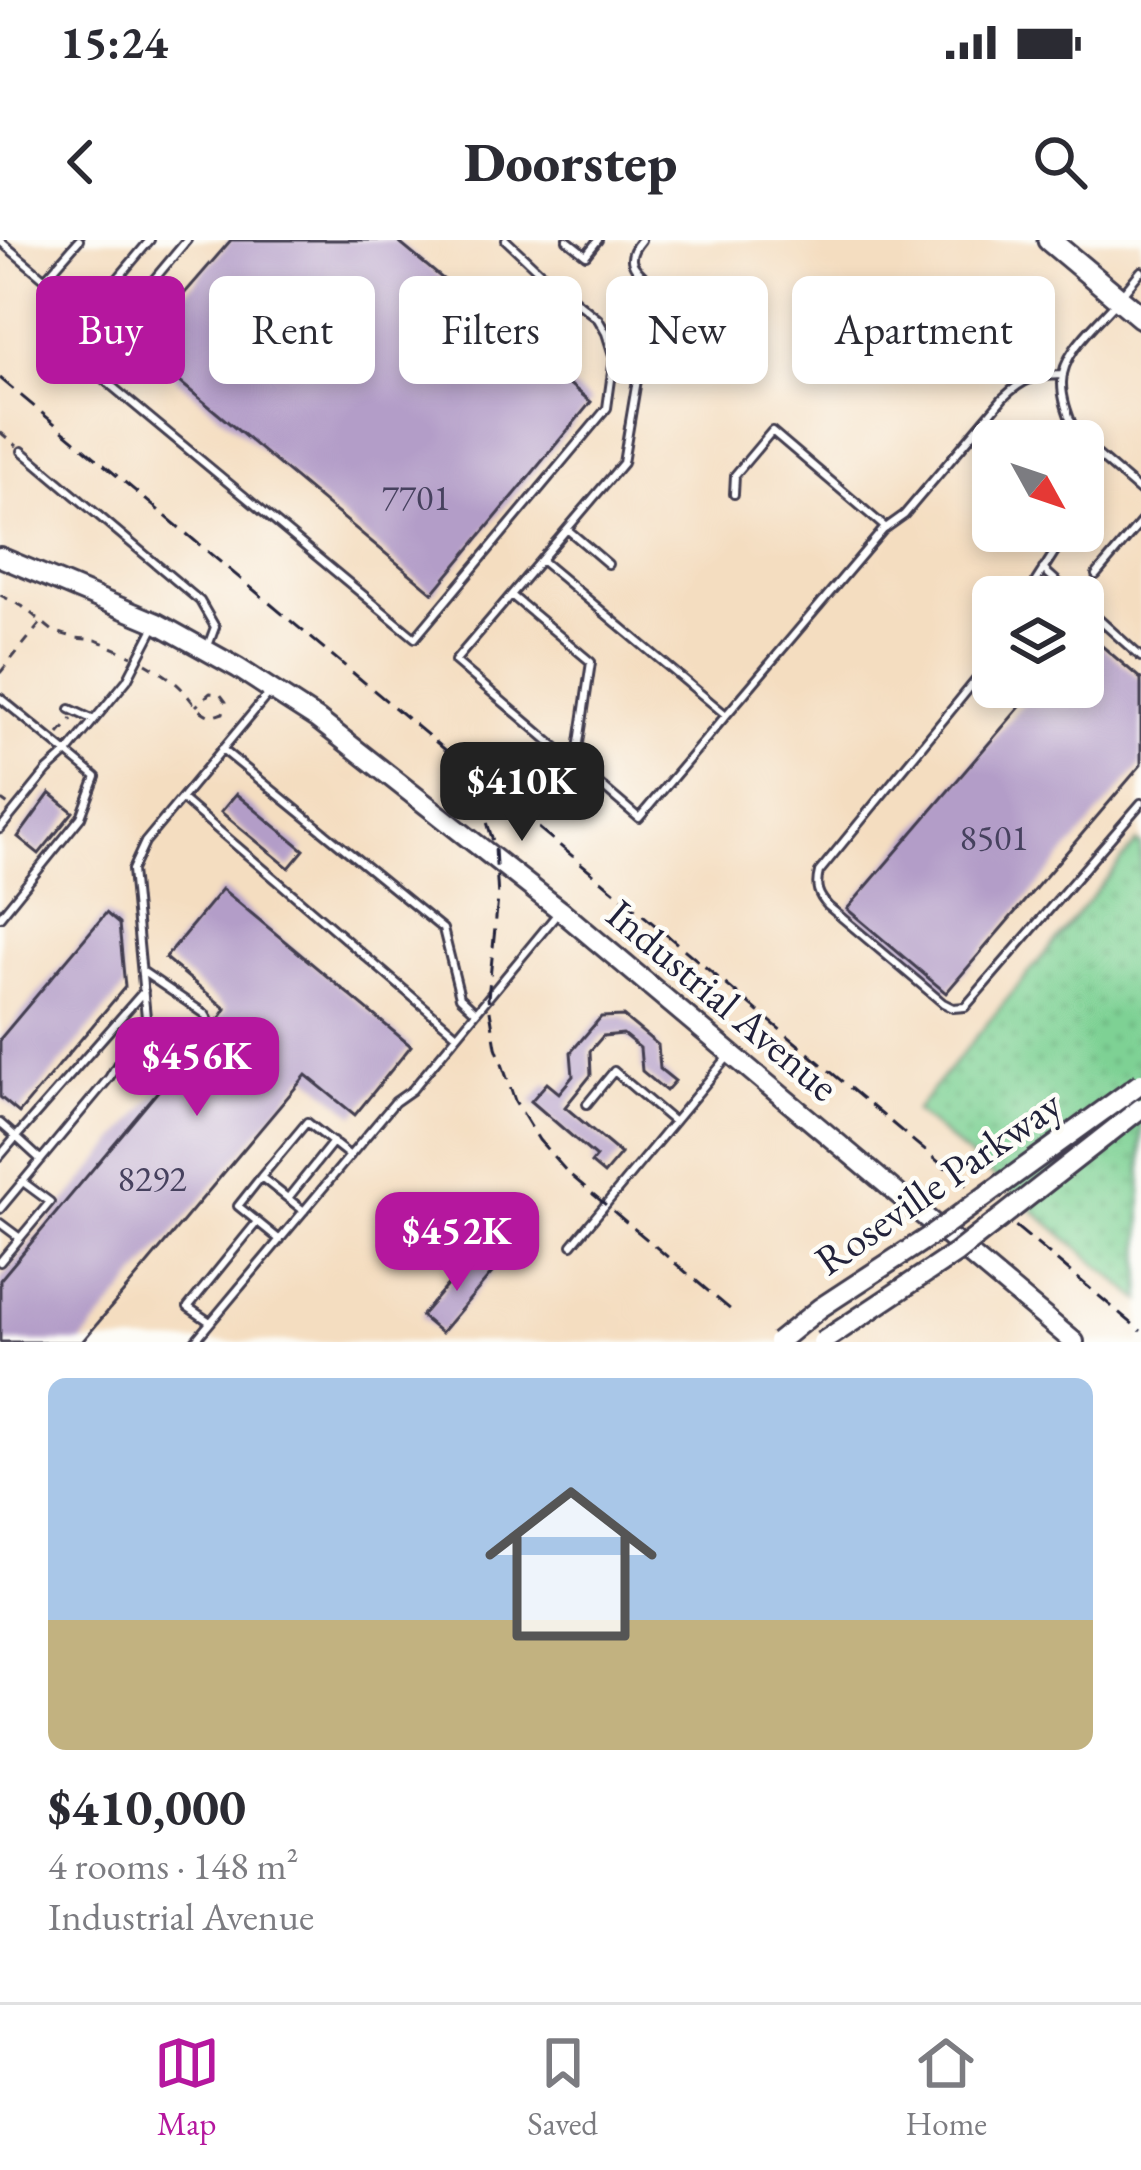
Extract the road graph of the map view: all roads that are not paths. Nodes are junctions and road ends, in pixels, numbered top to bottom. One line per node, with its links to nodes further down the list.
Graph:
1 (80, 240): 9 (lane)
2 (150, 240): 11 (lane)
3 (187, 240): 4 (lane)
4 (506, 240)
5 (567, 240): 6 (lane)
6 (598, 240)
7 (640, 240): 22 (lane)
8 (1048, 240): 12 (main road)
9 (0, 241)
10 (1141, 271): 12 (lane)
11 (120, 276)
12 (1119, 298): 13 (main road); 14 (lane)
13 (1141, 317)
14 (1063, 375): 15 (lane); 21 (lane)
15 (1071, 420)
16 (22, 451): 34 (lane)
17 (1104, 460): 18 (lane)
18 (1141, 492)
19 (734, 494): 21 (lane)
20 (1141, 522): 28 (lane)
21 (886, 528): 40 (lane)
22 (567, 529): 25 (lane); 26 (lane)
23 (1054, 552): 27 (lane)
24 (0, 557): 32 (street, Industrial Avenue)
25 (541, 560): 31 (lane); 40 (lane)
26 (608, 564)
27 (1042, 569): 29 (lane); 30 (lane)
28 (1096, 575)
29 (1038, 576)
30 (1050, 576)
31 (511, 595): 44 (lane); 44 (lane)
32 (157, 623): 34 (street, Industrial Avenue); 41 (lane)
33 (1104, 624): 35 (lane)
34 (206, 650): 37 (street, Industrial Avenue)
35 (1141, 657)
36 (972, 684): 46 (lane)
37 (272, 689): 42 (lane); 50 (street, Industrial Avenue)
38 (0, 698): 43 (lane)
39 (74, 711): 41 (lane)
40 (726, 715): 44 (lane)
41 (94, 720): 43 (lane)
42 (222, 749): 45 (lane); 54 (lane)
43 (67, 753): 48 (lane); 51 (lane)
44 (576, 764)
45 (181, 799): 52 (lane); 56 (lane)
46 (1141, 803)
47 (0, 810): 48 (lane)
48 (9, 818): 49 (lane)
49 (0, 829)
50 (560, 910): 54 (lane); 57 (street, Industrial Avenue)
51 (0, 917)
52 (142, 970): 53 (lane); 55 (lane)
53 (143, 991): 55 (lane); 63 (lane)
54 (476, 1012): 56 (lane)
55 (147, 1028): 67 (lane)
56 (458, 1035): 66 (lane)
57 (730, 1054): 61 (lane); 83 (street, Industrial Avenue)
58 (1141, 1083): 81 (street, Roseville Parkway, bridge)
59 (587, 1104): 61 (lane)
60 (1141, 1108): 82 (street, Roseville Parkway, bridge)
61 (674, 1122): 77 (lane)
62 (0, 1124): 63 (lane)
63 (16, 1137): 65 (lane); 67 (lane)
64 (333, 1142): 66 (lane); 68 (lane); 70 (lane)
65 (0, 1156)
66 (350, 1156): 72 (lane)
67 (41, 1160): 69 (lane)
68 (261, 1177): 70 (lane); 74 (lane)
69 (22, 1182): 71 (lane); 75 (lane)
70 (288, 1198): 72 (lane)
71 (0, 1209)
72 (304, 1211): 76 (lane)
73 (0, 1222): 75 (lane)
74 (257, 1222): 76 (lane); 79 (lane)
75 (20, 1238): 78 (lane)
76 (280, 1240): 79 (lane)
77 (572, 1245)
78 (0, 1262)
79 (210, 1322): 80 (lane)
80 (194, 1342)
81 (778, 1342)
82 (822, 1342)
83 (1074, 1342)

